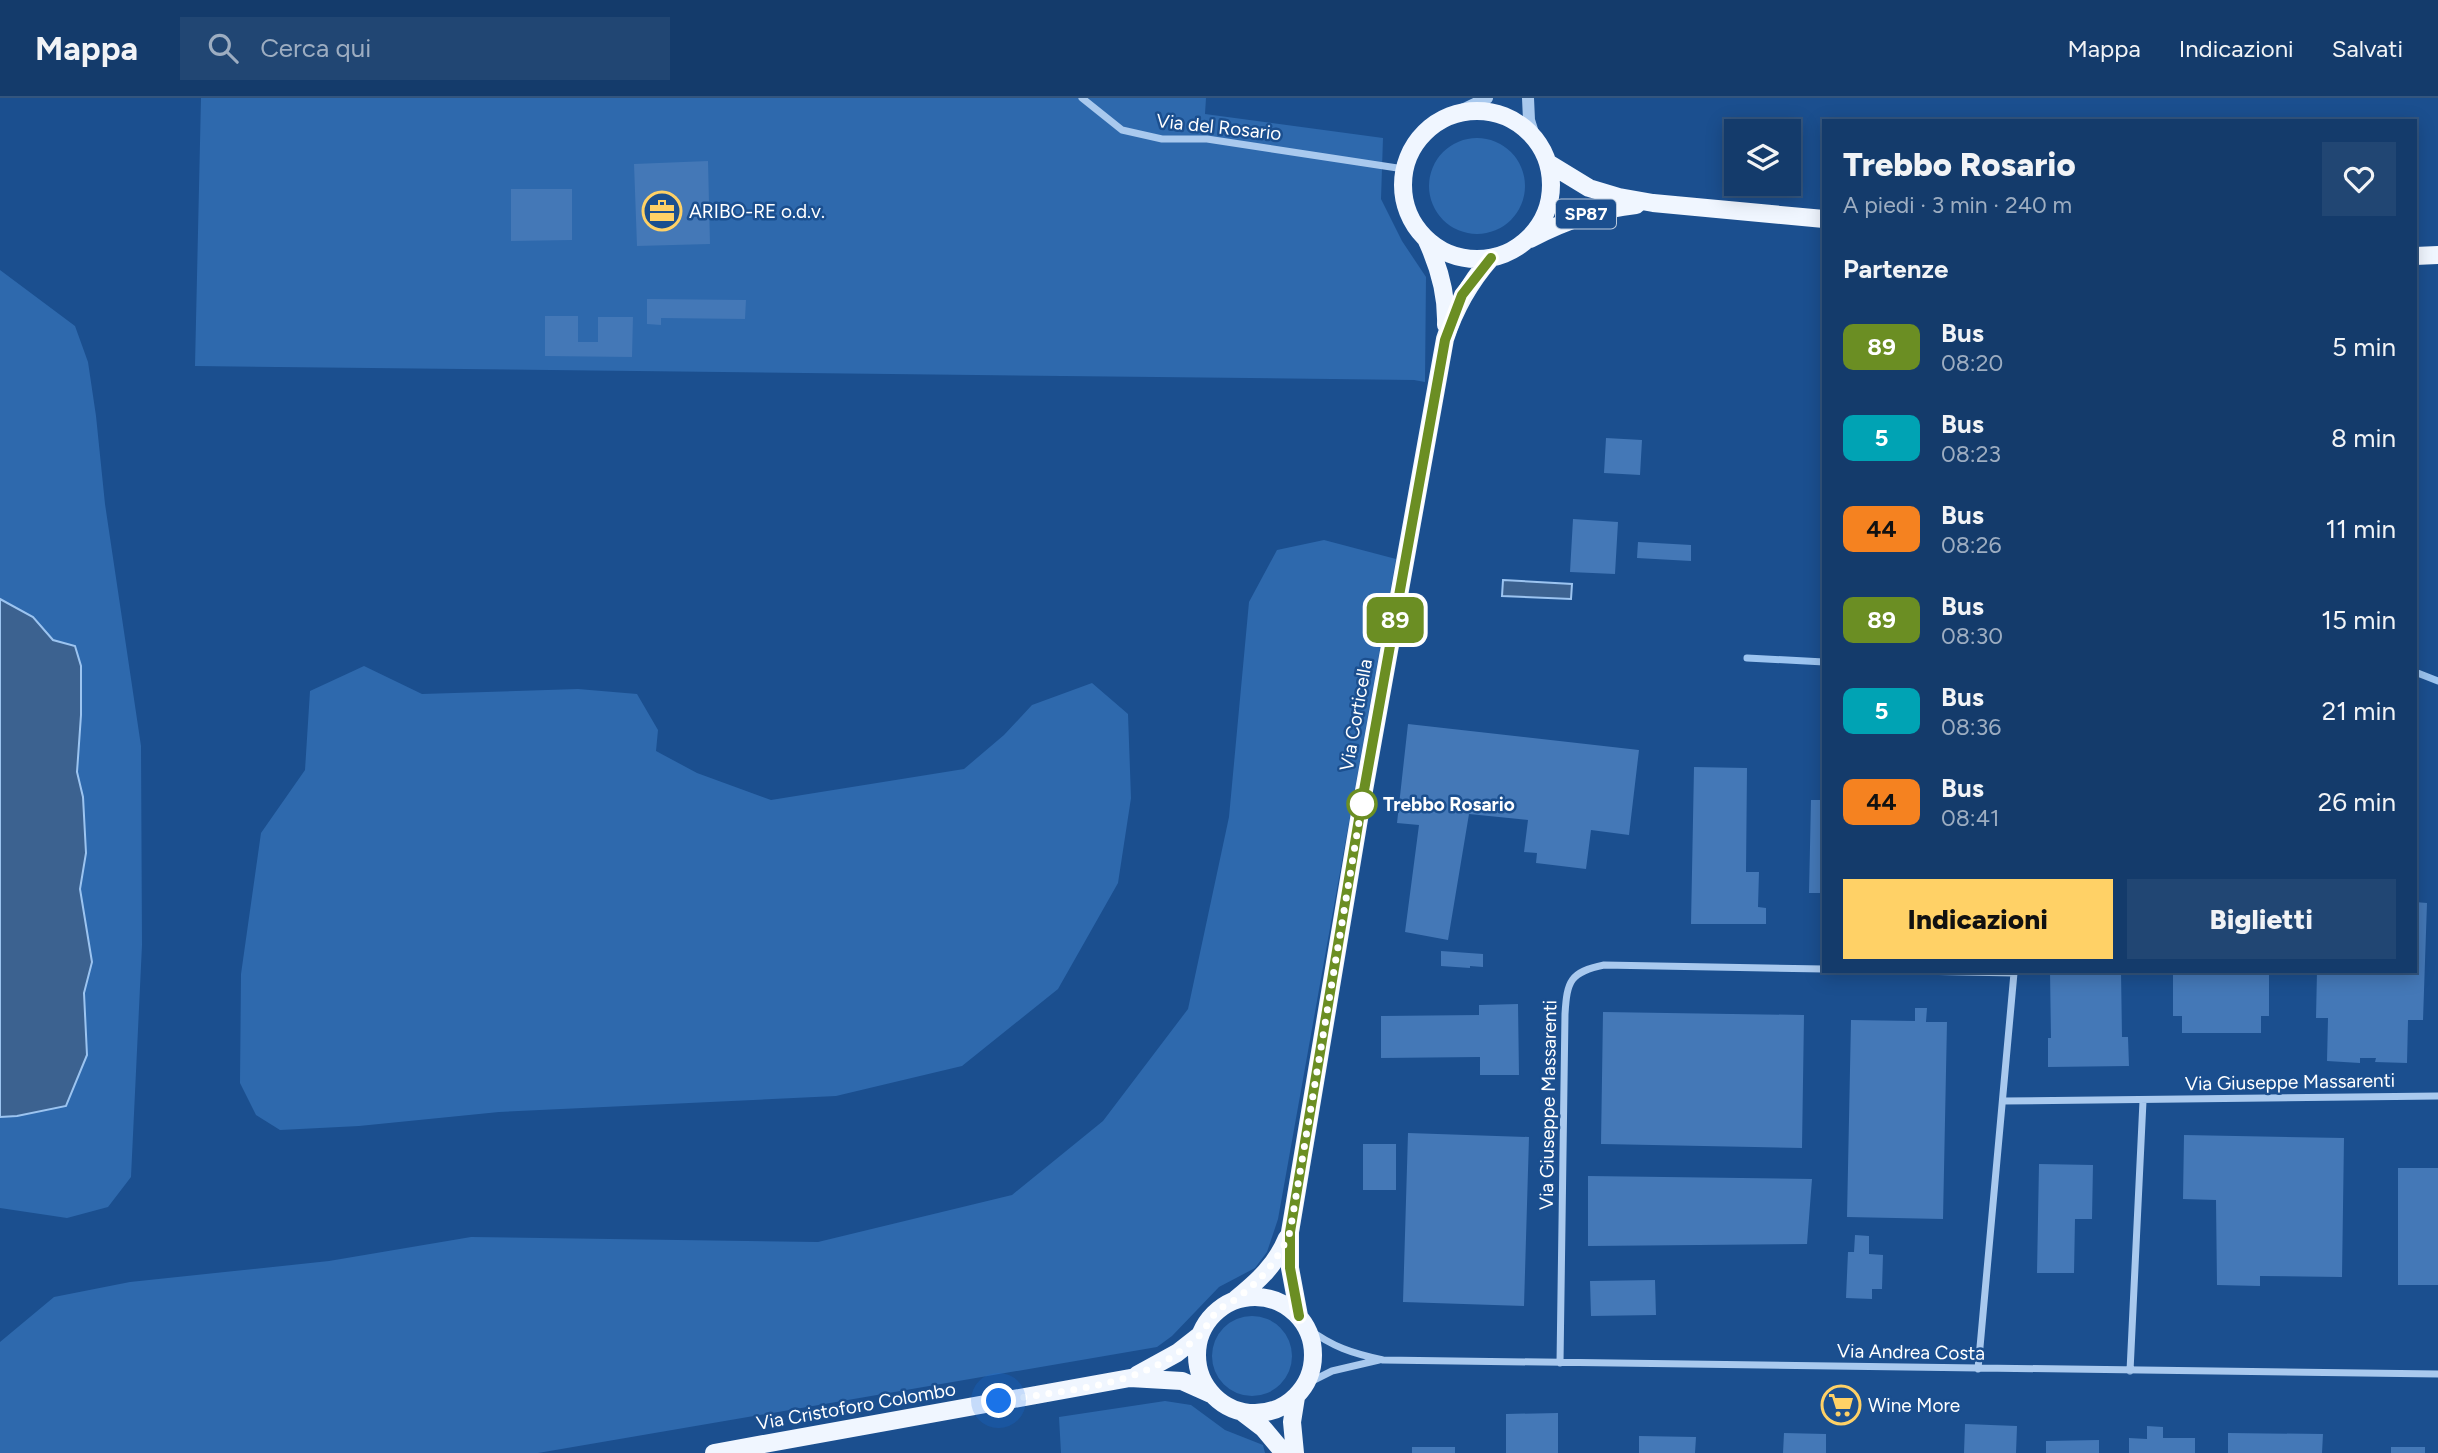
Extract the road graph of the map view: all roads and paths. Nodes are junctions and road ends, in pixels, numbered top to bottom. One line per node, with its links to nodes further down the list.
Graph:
1 (1082, 98): 7 (street, Via del Rosario)
2 (1487, 98): 4 (street)
3 (1528, 98): 5 (street)
4 (1452, 115): 5 (main road); 7 (main road)
5 (1535, 139): 6 (main road)
6 (1548, 163): 8 (main road, SP87); 11 (main road)
7 (1404, 169): 10 (main road)
8 (1653, 203): 9 (main road, SP87); 11 (main road, SP87)
9 (1822, 219)
10 (1425, 238): 14 (main road); 15 (main road)
11 (1524, 243): 14 (main road)
12 (2438, 255): 13 (main road)
13 (2417, 256)
14 (1491, 258): 15 (main road, Via Corticella)
15 (1445, 340): 21 (main road, Via Corticella)
16 (1822, 969): 26 (street, Via Giuseppe Massarenti)
17 (2014, 973): 19 (street)
18 (2438, 1096): 20 (street, Via Giuseppe Massarenti)
19 (2003, 1101): 20 (street, Via Giuseppe Massarenti); 27 (street)
20 (2143, 1101): 28 (street)
21 (1290, 1232): 22 (main road); 23 (main road, Via Corticella)
22 (1235, 1300): 23 (main road); 24 (main road)
23 (1303, 1322): 25 (street, Via Andrea Costa); 31 (main road)
24 (1200, 1335): 30 (main road, Via Cristoforo Colombo); 32 (main road)
25 (1383, 1360): 26 (street, Via Andrea Costa); 31 (street, Via Andrea Costa)
26 (1560, 1363): 27 (street, Via Andrea Costa)
27 (1978, 1369): 28 (street, Via Andrea Costa)
28 (2130, 1371): 29 (street, Via Andrea Costa)
29 (2438, 1374)
30 (1130, 1378): 32 (main road, Via Cristoforo Colombo); 34 (main road, Via Cristoforo Colombo)
31 (1301, 1391): 33 (main road); 36 (main road)
32 (1211, 1394): 33 (main road)
33 (1242, 1412): 35 (main road)
34 (714, 1453)
35 (1283, 1453)
36 (1295, 1453)

